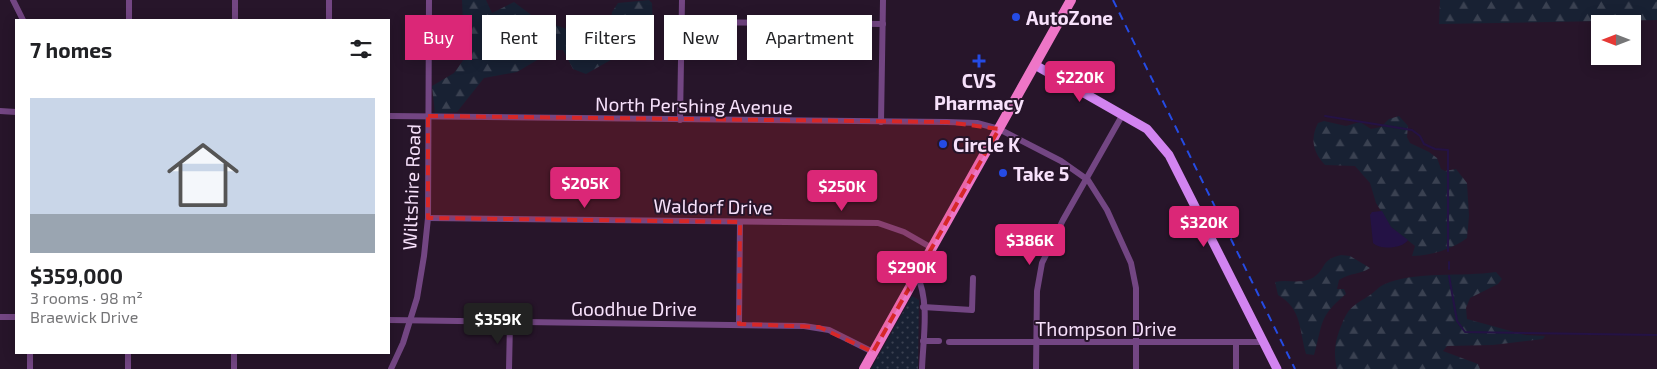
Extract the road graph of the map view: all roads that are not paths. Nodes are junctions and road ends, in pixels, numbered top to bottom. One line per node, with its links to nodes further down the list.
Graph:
1 (13, 0): 10 (street)
2 (129, 0): 11 (street)
3 (235, 0): 12 (street)
4 (329, 0): 13 (street)
5 (429, 0): 22 (street, Wiltshire Road)
6 (682, 0): 9 (street)
7 (883, 0): 15 (street)
8 (1071, 0): 17 (main road)
9 (681, 15)
10 (22, 19)
11 (129, 19)
12 (235, 19)
13 (329, 19)
14 (737, 23): 15 (street)
15 (883, 24): 24 (street)
16 (681, 60): 23 (street)
17 (1035, 65): 20 (street); 25 (main road)
18 (0, 112): 19 (street)
19 (15, 112)
20 (1123, 114): 26 (street); 42 (street)
21 (390, 116): 22 (street, North Pershing Avenue)
22 (428, 116): 23 (street, North Pershing Avenue); 27 (street, Wiltshire Road)
23 (680, 120): 24 (street, North Pershing Avenue)
24 (881, 122): 25 (street, North Pershing Avenue)
25 (999, 129): 26 (street, North Pershing Avenue); 29 (main road)
26 (1088, 180): 43 (street); 44 (street)
27 (428, 218): 28 (street, Waldorf Drive); 36 (street, Wiltshire Road)
28 (740, 222): 29 (street, Waldorf Drive); 38 (street)
29 (932, 248): 30 (main road)
30 (917, 275): 32 (street); 46 (main road)
31 (973, 278): 32 (street)
32 (923, 307): 39 (street)
33 (0, 317): 34 (street)
34 (15, 317)
35 (390, 320): 36 (street, Goodhue Drive)
36 (410, 321): 37 (street, Goodhue Drive); 53 (street, Wiltshire Road)
37 (510, 322): 38 (street, Goodhue Drive); 54 (street)
38 (739, 324): 46 (street, Goodhue Drive)
39 (923, 342): 40 (street); 56 (street)
40 (939, 342)
41 (949, 342): 43 (street, Thompson Drive)
42 (1264, 342): 45 (street, Thompson Drive); 60 (street)
43 (1037, 343): 44 (street, Thompson Drive); 57 (street)
44 (1136, 343): 45 (street, Thompson Drive); 58 (street)
45 (1236, 343): 59 (street)
46 (873, 352): 55 (main road)
47 (30, 354): 50 (street)
48 (128, 354): 51 (street)
49 (234, 354): 52 (street)
50 (30, 369)
51 (128, 369)
52 (234, 369)
53 (391, 369)
54 (509, 369)
55 (864, 369)
56 (922, 369)
57 (1036, 369)
58 (1136, 369)
59 (1236, 369)
60 (1277, 369)

